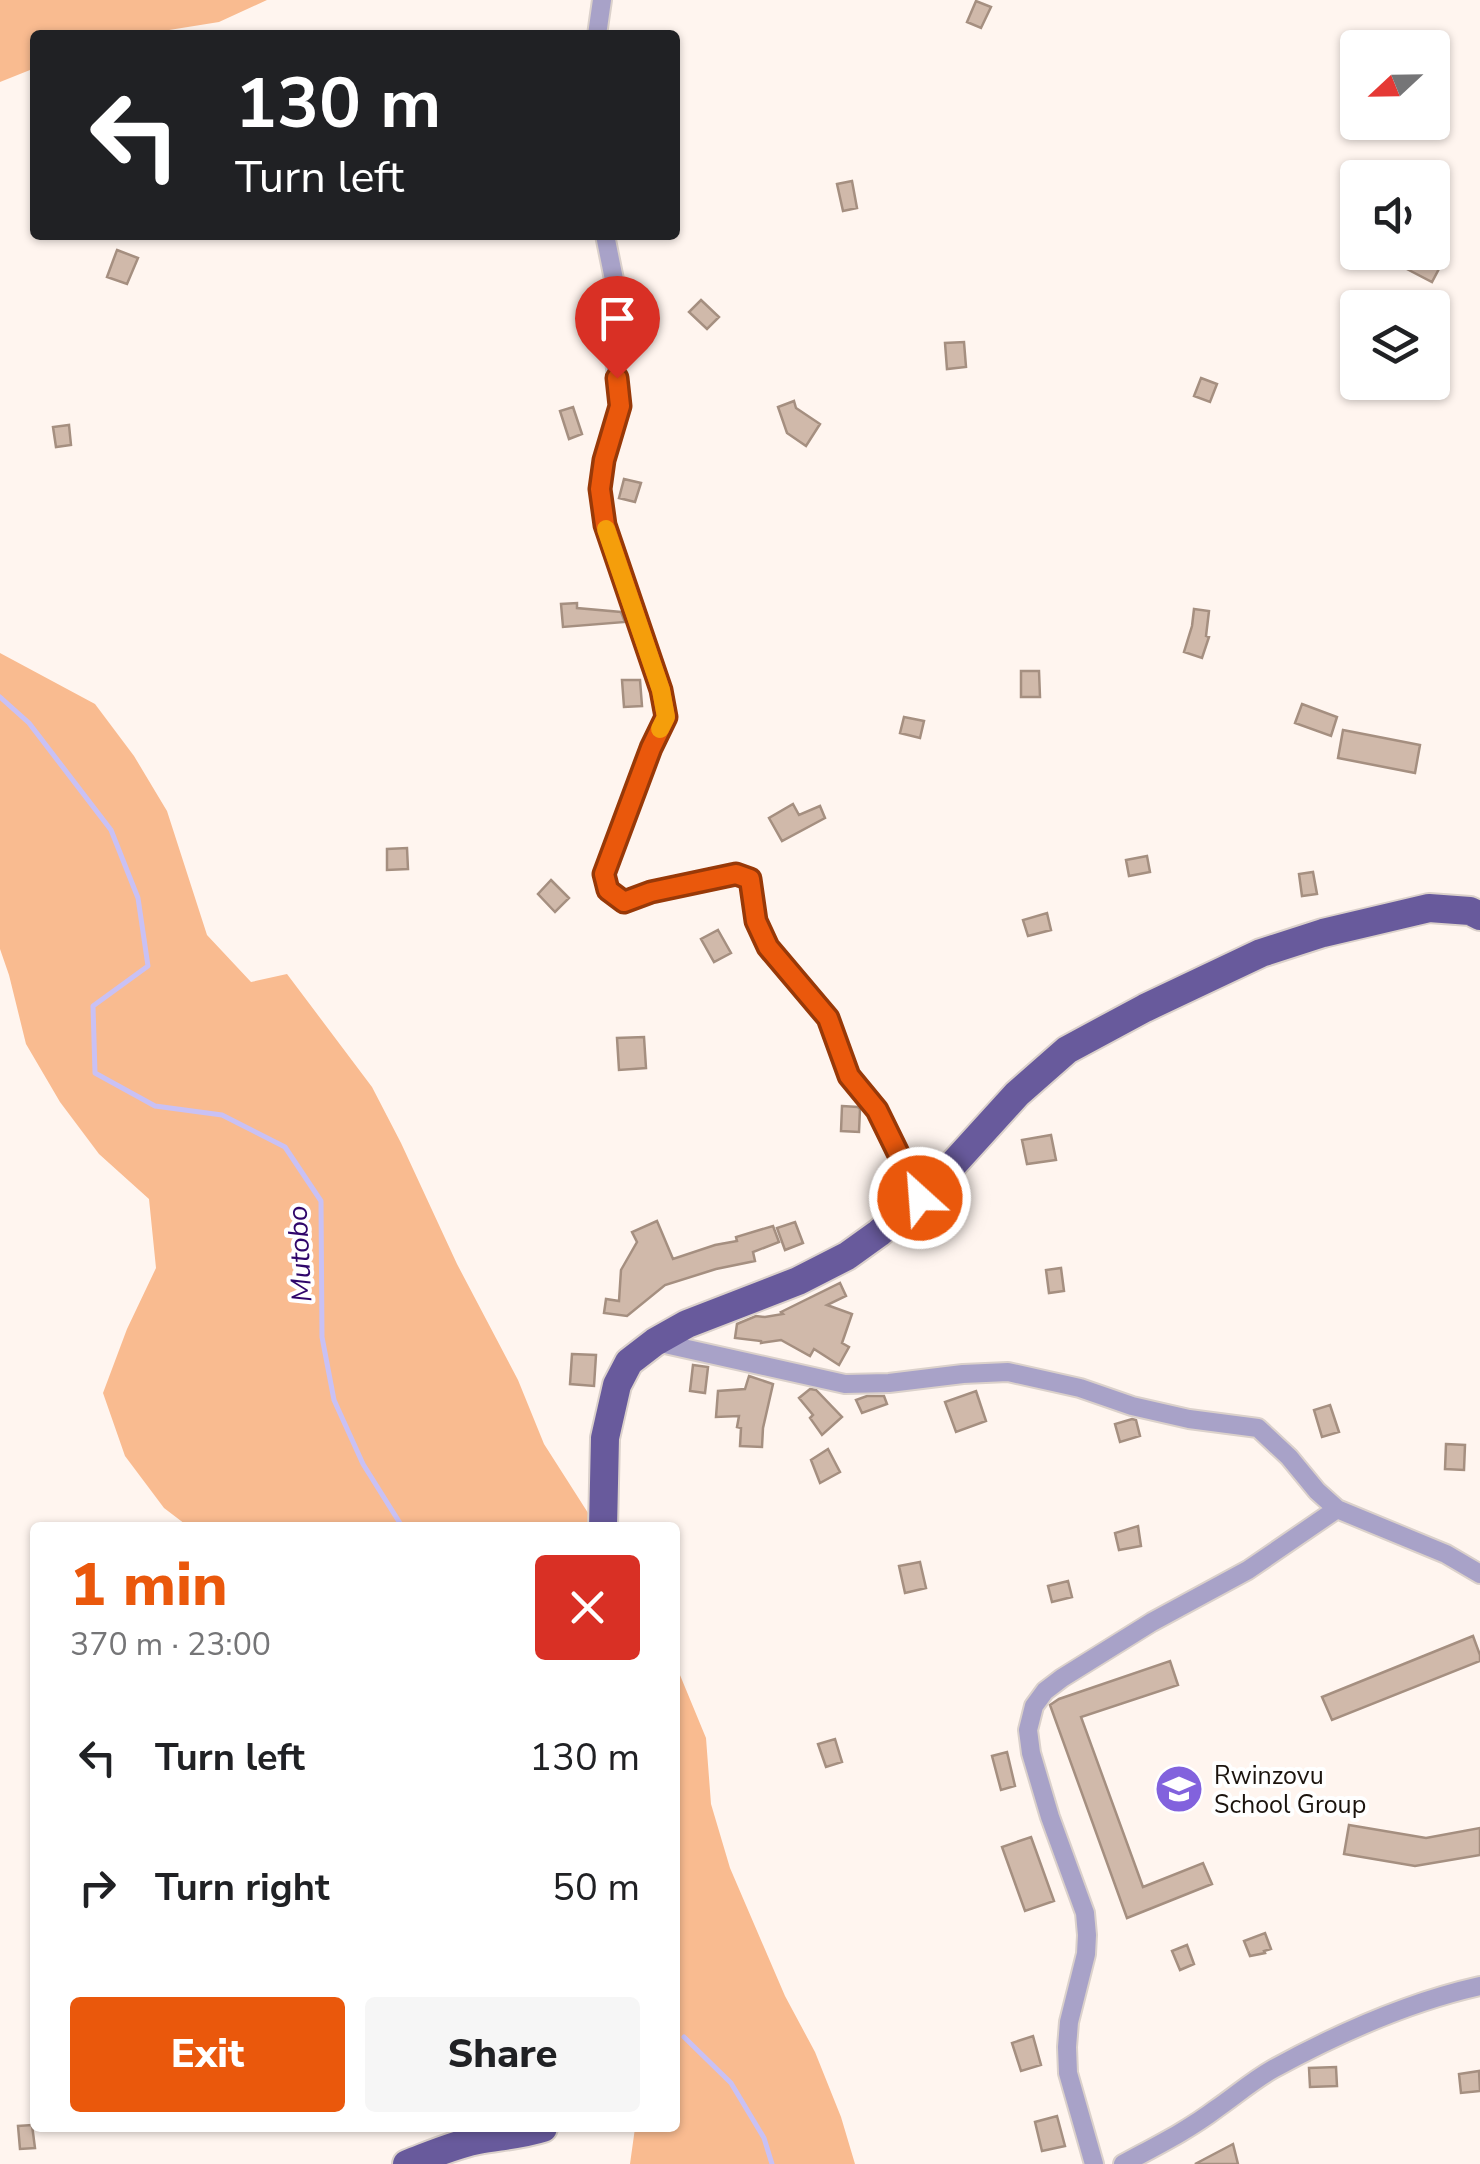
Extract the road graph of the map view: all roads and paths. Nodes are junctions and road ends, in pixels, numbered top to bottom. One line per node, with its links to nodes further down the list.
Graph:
1 (602, 0): 2 (street)
2 (598, 30)
3 (606, 240): 5 (street)
4 (1480, 916): 5 (main road)
5 (920, 1198): 6 (main road)
6 (656, 1342): 7 (street); 8 (main road)
7 (1337, 1508): 9 (street); 13 (street)
8 (603, 1522)
9 (1480, 1574)
10 (1480, 1986): 14 (street)
11 (529, 2132): 12 (main road)
12 (408, 2164)
13 (1094, 2164)
14 (1123, 2164)

